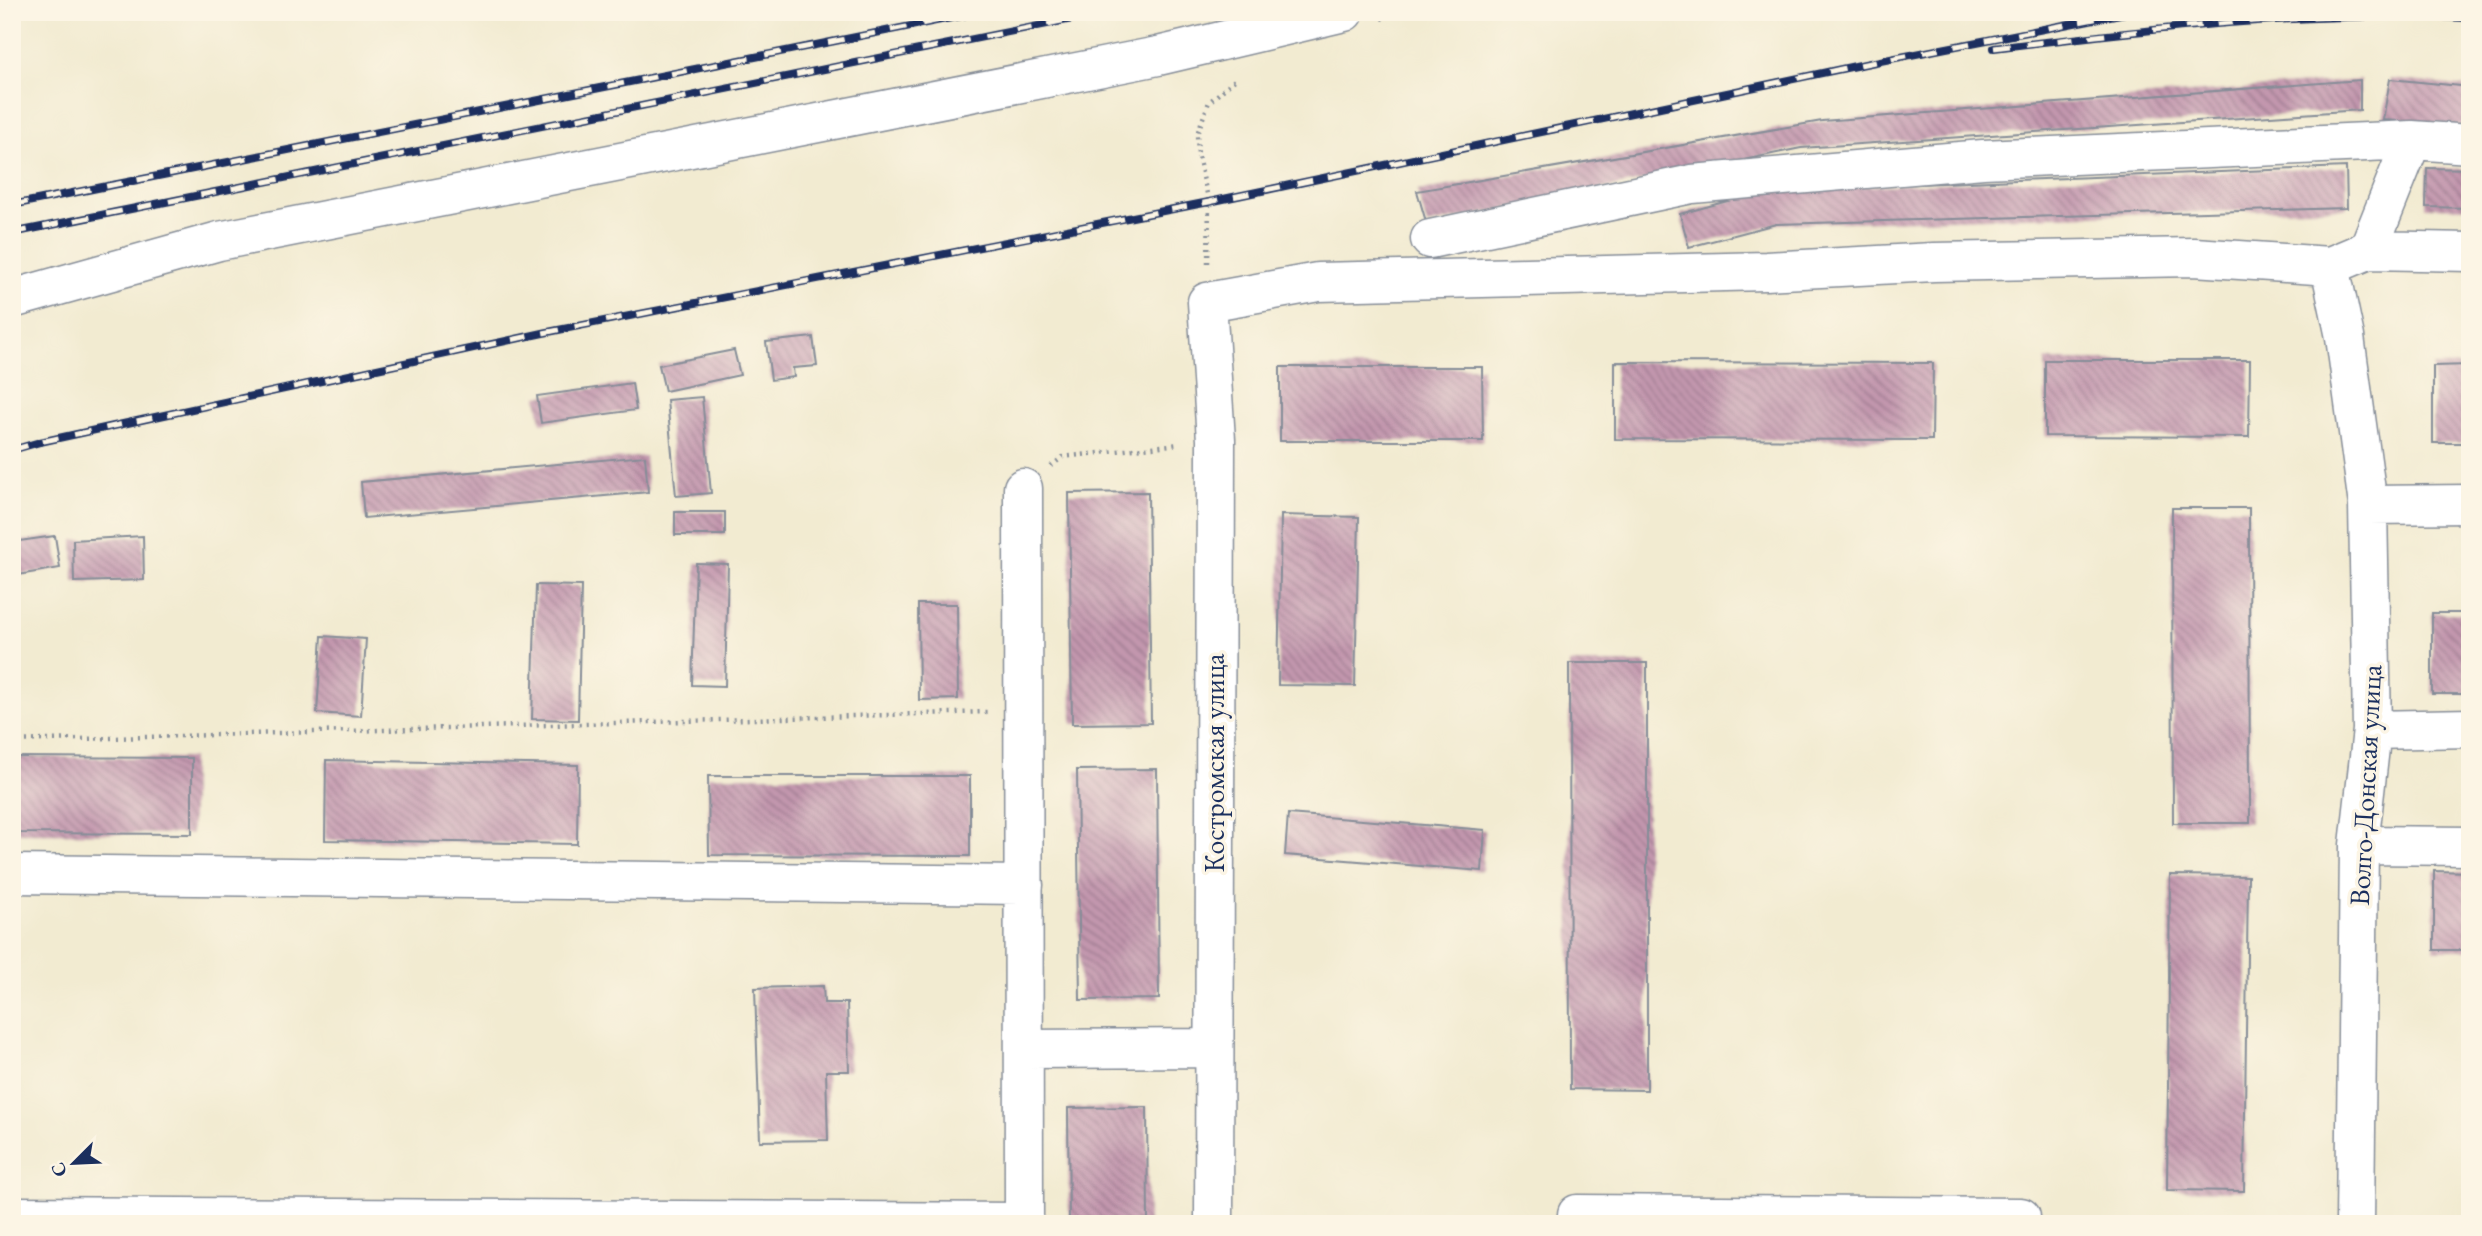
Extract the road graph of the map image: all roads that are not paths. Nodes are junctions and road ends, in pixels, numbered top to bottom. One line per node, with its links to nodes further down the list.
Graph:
1 (1358, 17): 8 (street)
2 (2412, 140): 3 (street); 4 (street); 5 (street)
3 (2470, 144)
4 (1430, 240)
5 (2368, 250): 6 (street); 7 (street)
6 (2470, 252)
7 (2330, 266): 11 (street, Волго-Донская улица); 18 (street, Костромская улица)
8 (12, 299)
9 (1023, 488): 17 (street)
10 (2470, 504): 11 (street)
11 (2368, 505): 13 (street, Волго-Донская улица)
12 (2470, 729): 13 (street)
13 (2372, 730): 14 (street, Волго-Донская улица)
14 (2359, 845): 15 (street); 24 (street, Волго-Донская улица)
15 (2470, 846)
16 (12, 874): 17 (street)
17 (1024, 885): 19 (street)
18 (1213, 1048): 19 (street); 21 (street, Костромская улица)
19 (1024, 1049): 20 (street)
20 (12, 1216)
21 (1214, 1224)
22 (1577, 1224): 23 (street)
23 (2021, 1224)
24 (2355, 1224)

